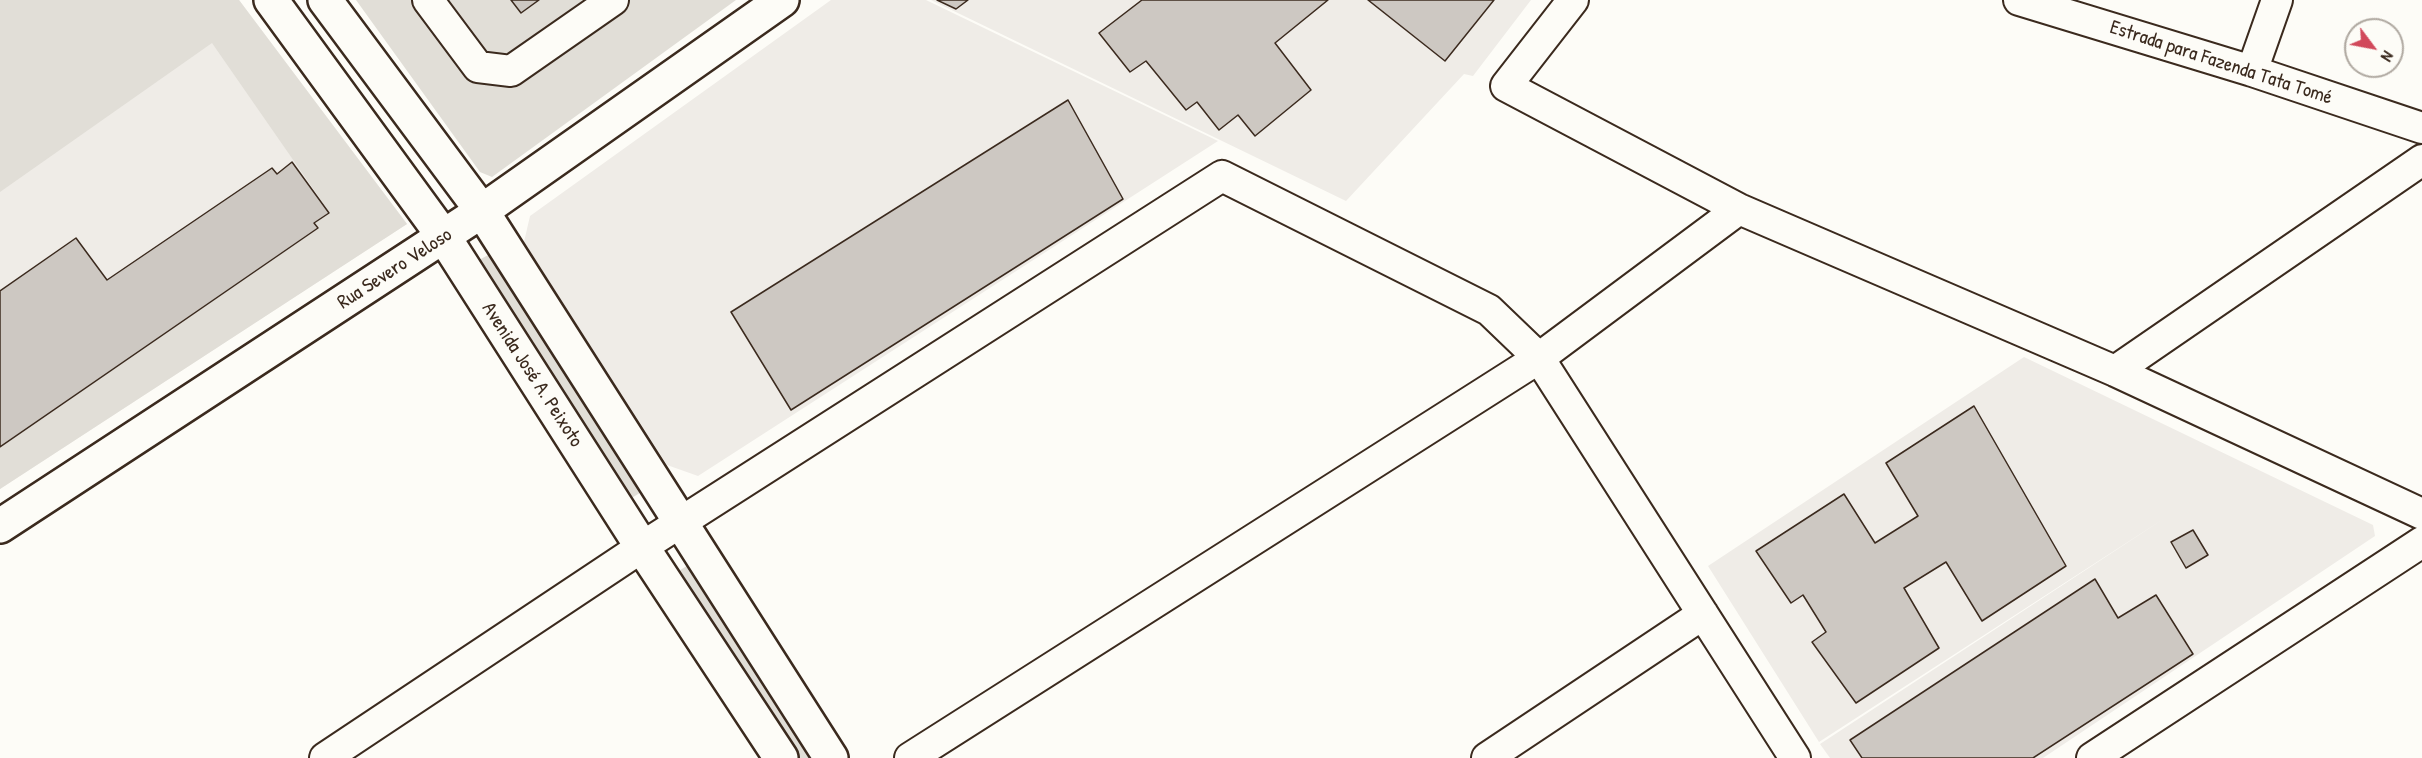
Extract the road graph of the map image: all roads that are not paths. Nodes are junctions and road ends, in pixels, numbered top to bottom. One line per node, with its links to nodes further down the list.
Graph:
1 (271, 0): 14 (street, Avenida José A. Peixoto)
2 (325, 0): 13 (street)
3 (428, 0): 4 (street)
4 (613, 0)
5 (782, 0): 13 (street, Rua Severo Veloso)
6 (1573, 0): 12 (street)
7 (2019, 0): 9 (street, Estrada para Fazenda Tata Tomé)
8 (2277, 0): 9 (street)
9 (2252, 71): 10 (street, Estrada para Fazenda Tata Tomé)
10 (2422, 128)
11 (2422, 160): 16 (street)
12 (1739, 209): 15 (street); 16 (street)
13 (482, 211): 14 (street, Rua Severo Veloso); 18 (street)
14 (444, 237): 19 (street, Rua Severo Veloso); 21 (street, Avenida José A. Peixoto)
15 (1539, 358): 18 (street); 22 (street); 26 (street)
16 (2115, 371): 17 (street)
17 (2422, 514)
18 (681, 522): 21 (street); 25 (street)
19 (0, 526)
20 (2422, 542): 29 (street)
21 (642, 547): 23 (street); 24 (street, Avenida José A. Peixoto)
22 (1703, 614): 27 (street); 28 (street)
23 (325, 758)
24 (781, 758)
25 (831, 758)
26 (910, 758)
27 (1487, 758)
28 (1795, 758)
29 (2092, 758)

